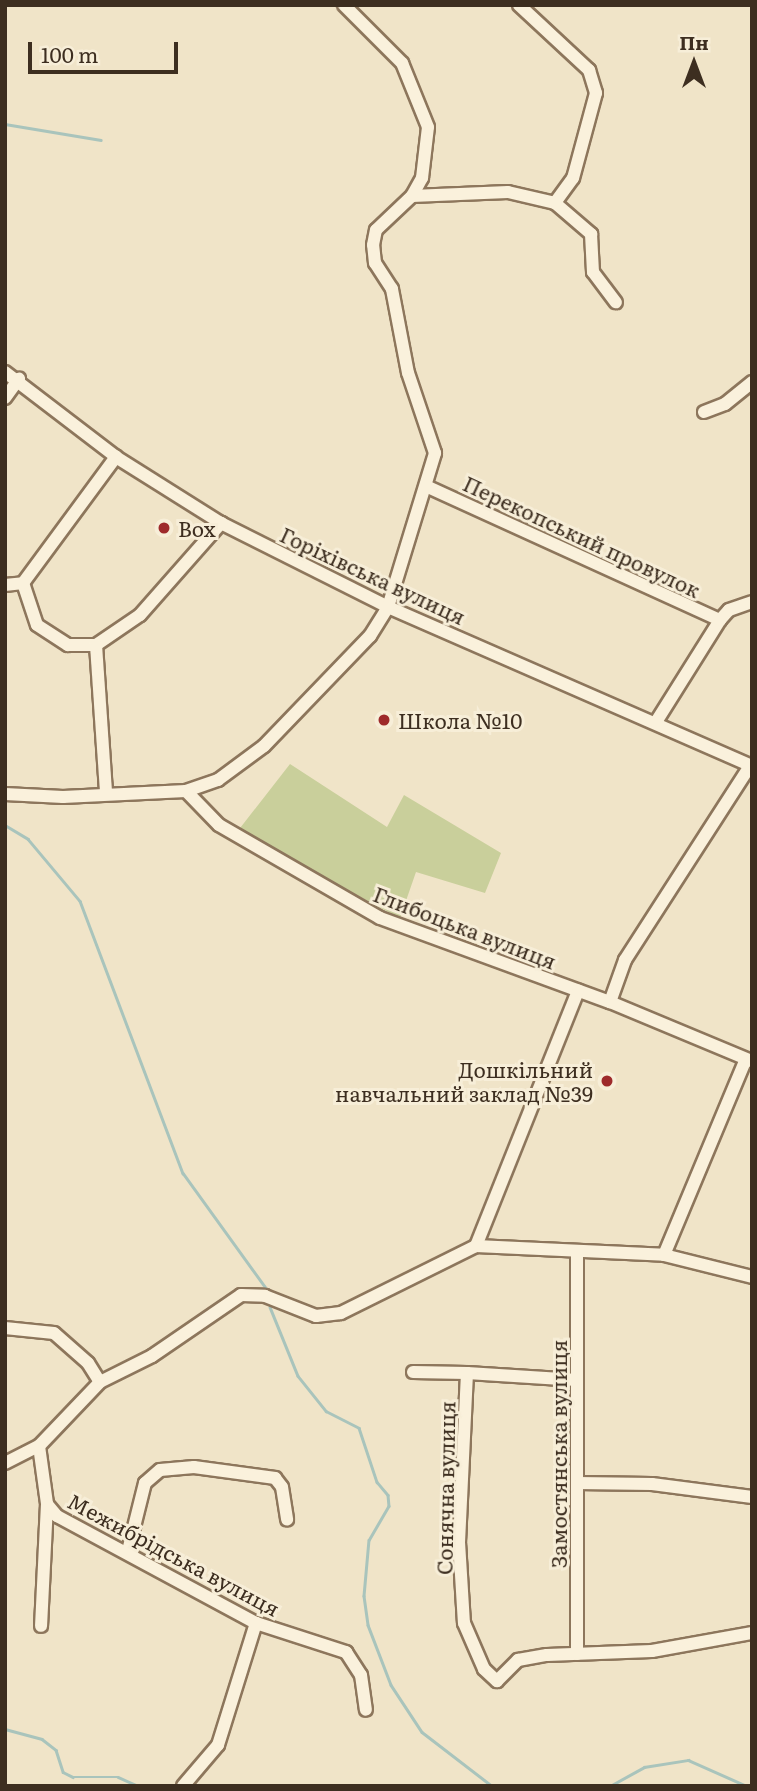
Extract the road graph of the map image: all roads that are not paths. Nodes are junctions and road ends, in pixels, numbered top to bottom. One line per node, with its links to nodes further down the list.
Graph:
1 (344, 5): 3 (street)
2 (519, 5): 4 (street)
3 (412, 196): 4 (street); 12 (street)
4 (555, 203): 5 (street)
5 (616, 302)
6 (5, 372): 7 (street, Горіхівська вулиця)
7 (19, 379): 9 (street); 11 (street, Горіхівська вулиця)
8 (752, 382): 10 (street)
9 (5, 398)
10 (704, 412)
11 (116, 457): 13 (street, Горіхівська вулиця); 14 (street)
12 (428, 487): 17 (street); 18 (street, Перекопський провулок)
13 (221, 523): 17 (street, Горіхівська вулиця); 19 (street)
14 (23, 583): 15 (street); 19 (street)
15 (5, 585)
16 (752, 602): 18 (street)
17 (388, 607): 20 (street, Горіхівська вулиця); 22 (street)
18 (720, 620): 20 (street)
19 (96, 645): 23 (street)
20 (656, 722): 21 (street, Горіхівська вулиця)
21 (751, 766): 26 (street)
22 (186, 791): 23 (street); 25 (street, Глибоцька вулиця)
23 (106, 793): 24 (street)
24 (5, 794)
25 (578, 991): 26 (street, Глибоцька вулиця); 28 (street)
26 (610, 1002): 27 (street, Глибоцька вулиця)
27 (749, 1060): 30 (street)
28 (476, 1246): 29 (street); 36 (street)
29 (577, 1253): 30 (street); 35 (street, Замостянська вулиця)
30 (664, 1255): 31 (street)
31 (752, 1277)
32 (5, 1328): 36 (street)
33 (413, 1371): 34 (street, Сонячна вулиця)
34 (467, 1373): 35 (street, Сонячна вулиця); 47 (street, Сонячна вулиця)
35 (577, 1380): 39 (street, Замостянська вулиця)
36 (100, 1382): 37 (street)
37 (39, 1446): 38 (street); 41 (street)
38 (5, 1464)
39 (578, 1483): 40 (street); 47 (street, Замостянська вулиця)
40 (752, 1497)
41 (47, 1504): 43 (street, Межибрідська вулиця); 45 (street)
42 (287, 1520): 43 (street)
43 (128, 1551): 44 (street, Межибрідська вулиця)
44 (256, 1623): 48 (street, Межибрідська вулиця); 49 (street)
45 (41, 1626)
46 (752, 1633): 47 (street)
47 (578, 1654)
48 (366, 1710)
49 (183, 1786)

